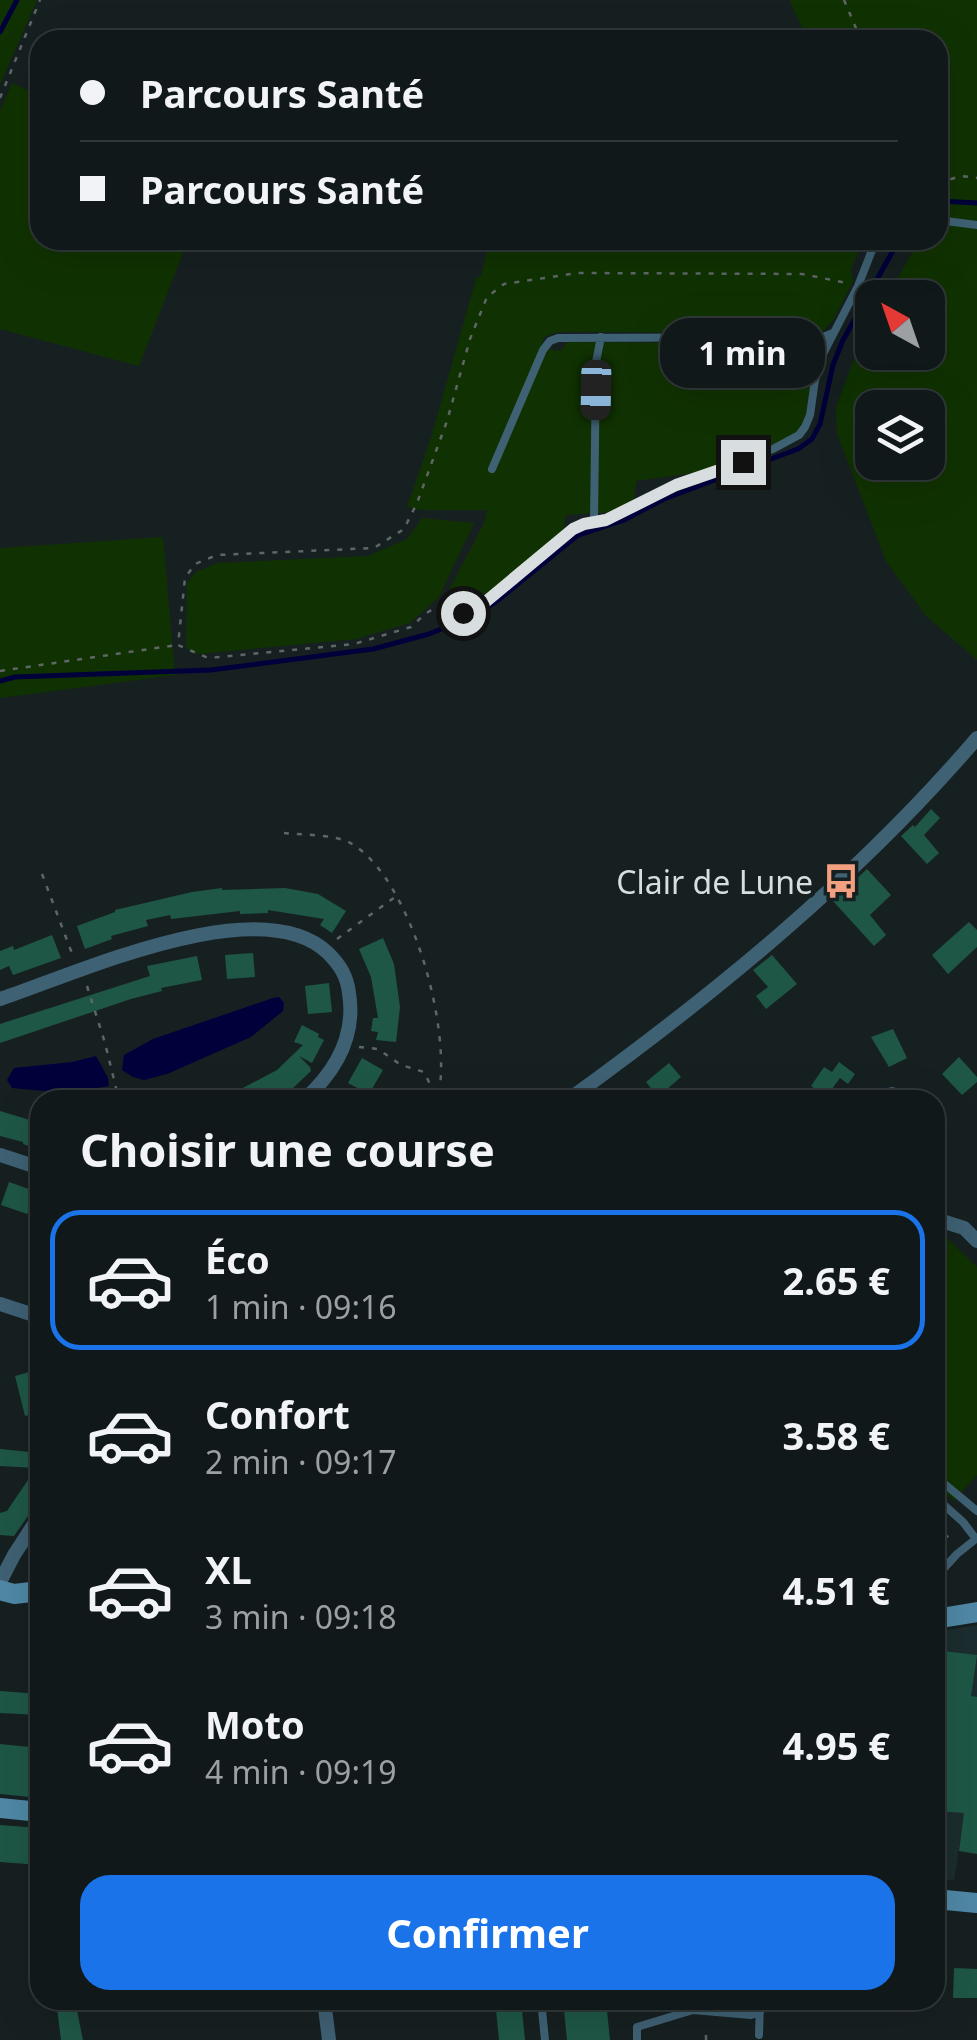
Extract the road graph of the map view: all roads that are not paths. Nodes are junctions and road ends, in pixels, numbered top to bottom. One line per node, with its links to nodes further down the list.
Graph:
1 (948, 221): 2 (lane)
2 (977, 224)
3 (872, 250): 4 (lane)
4 (833, 333): 5 (lane); 7 (lane)
5 (601, 337): 6 (lane); 7 (lane)
6 (492, 469)
7 (594, 522): 8 (lane)
8 (452, 612)
9 (977, 738): 12 (street)
10 (0, 999): 11 (street)
11 (315, 1090)
12 (582, 1090)
13 (0, 1155): 14 (street)
14 (30, 1165)
15 (945, 1221): 16 (street)
16 (977, 1241)
17 (0, 1304): 18 (street)
18 (30, 1314)
19 (945, 1485): 21 (lane)
20 (945, 1506): 23 (lane)
21 (977, 1508)
22 (30, 1531): 25 (street)
23 (977, 1538): 24 (lane)
24 (945, 1567)
25 (0, 1586): 26 (main road)
26 (30, 1592)
27 (977, 1612): 28 (main road)
28 (945, 1618)
29 (0, 1808): 30 (main road)
30 (30, 1811)
31 (945, 1889): 32 (main road)
32 (977, 1892)
33 (945, 1900): 34 (main road)
34 (977, 1903)
35 (325, 2010): 39 (street)
36 (542, 2010): 40 (lane)
37 (760, 2012): 38 (lane); 41 (lane)
38 (759, 2035)
39 (329, 2040)
40 (545, 2040)
41 (636, 2040)

